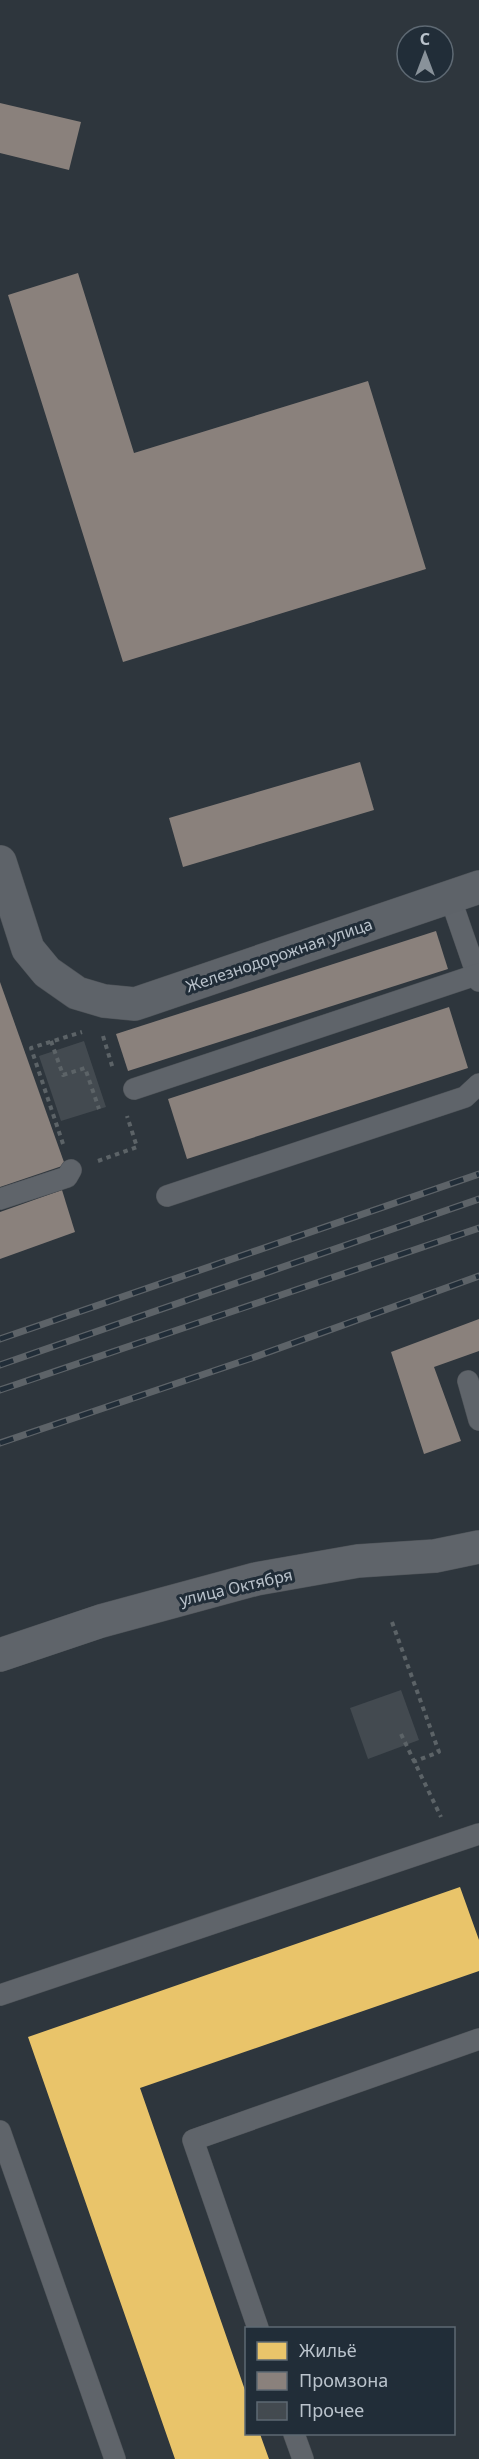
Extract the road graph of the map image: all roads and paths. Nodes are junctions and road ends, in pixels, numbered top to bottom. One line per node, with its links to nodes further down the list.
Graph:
1 (0, 862): 2 (street, Железнодорожная улица)
2 (464, 892): 3 (lane)
3 (478, 977): 7 (lane)
4 (100, 1026): 5 (path)
5 (113, 1070)
6 (479, 1084): 11 (lane)
7 (134, 1089)
8 (99, 1109): 10 (path)
9 (127, 1114): 10 (path)
10 (71, 1170): 12 (lane)
11 (167, 1196)
12 (0, 1199)
13 (468, 1381): 14 (lane)
14 (479, 1420)
15 (479, 1547): 17 (street, улица Октября)
16 (392, 1622): 19 (path)
17 (0, 1655)
18 (401, 1734): 19 (path)
19 (413, 1762): 21 (path)
20 (479, 1834): 21 (lane)
21 (454, 1842): 22 (lane)
22 (0, 1995)
23 (479, 2039): 25 (lane)
24 (0, 2131): 27 (lane)
25 (258, 2327)
26 (295, 2435): 28 (lane)
27 (115, 2459)
28 (303, 2459)

